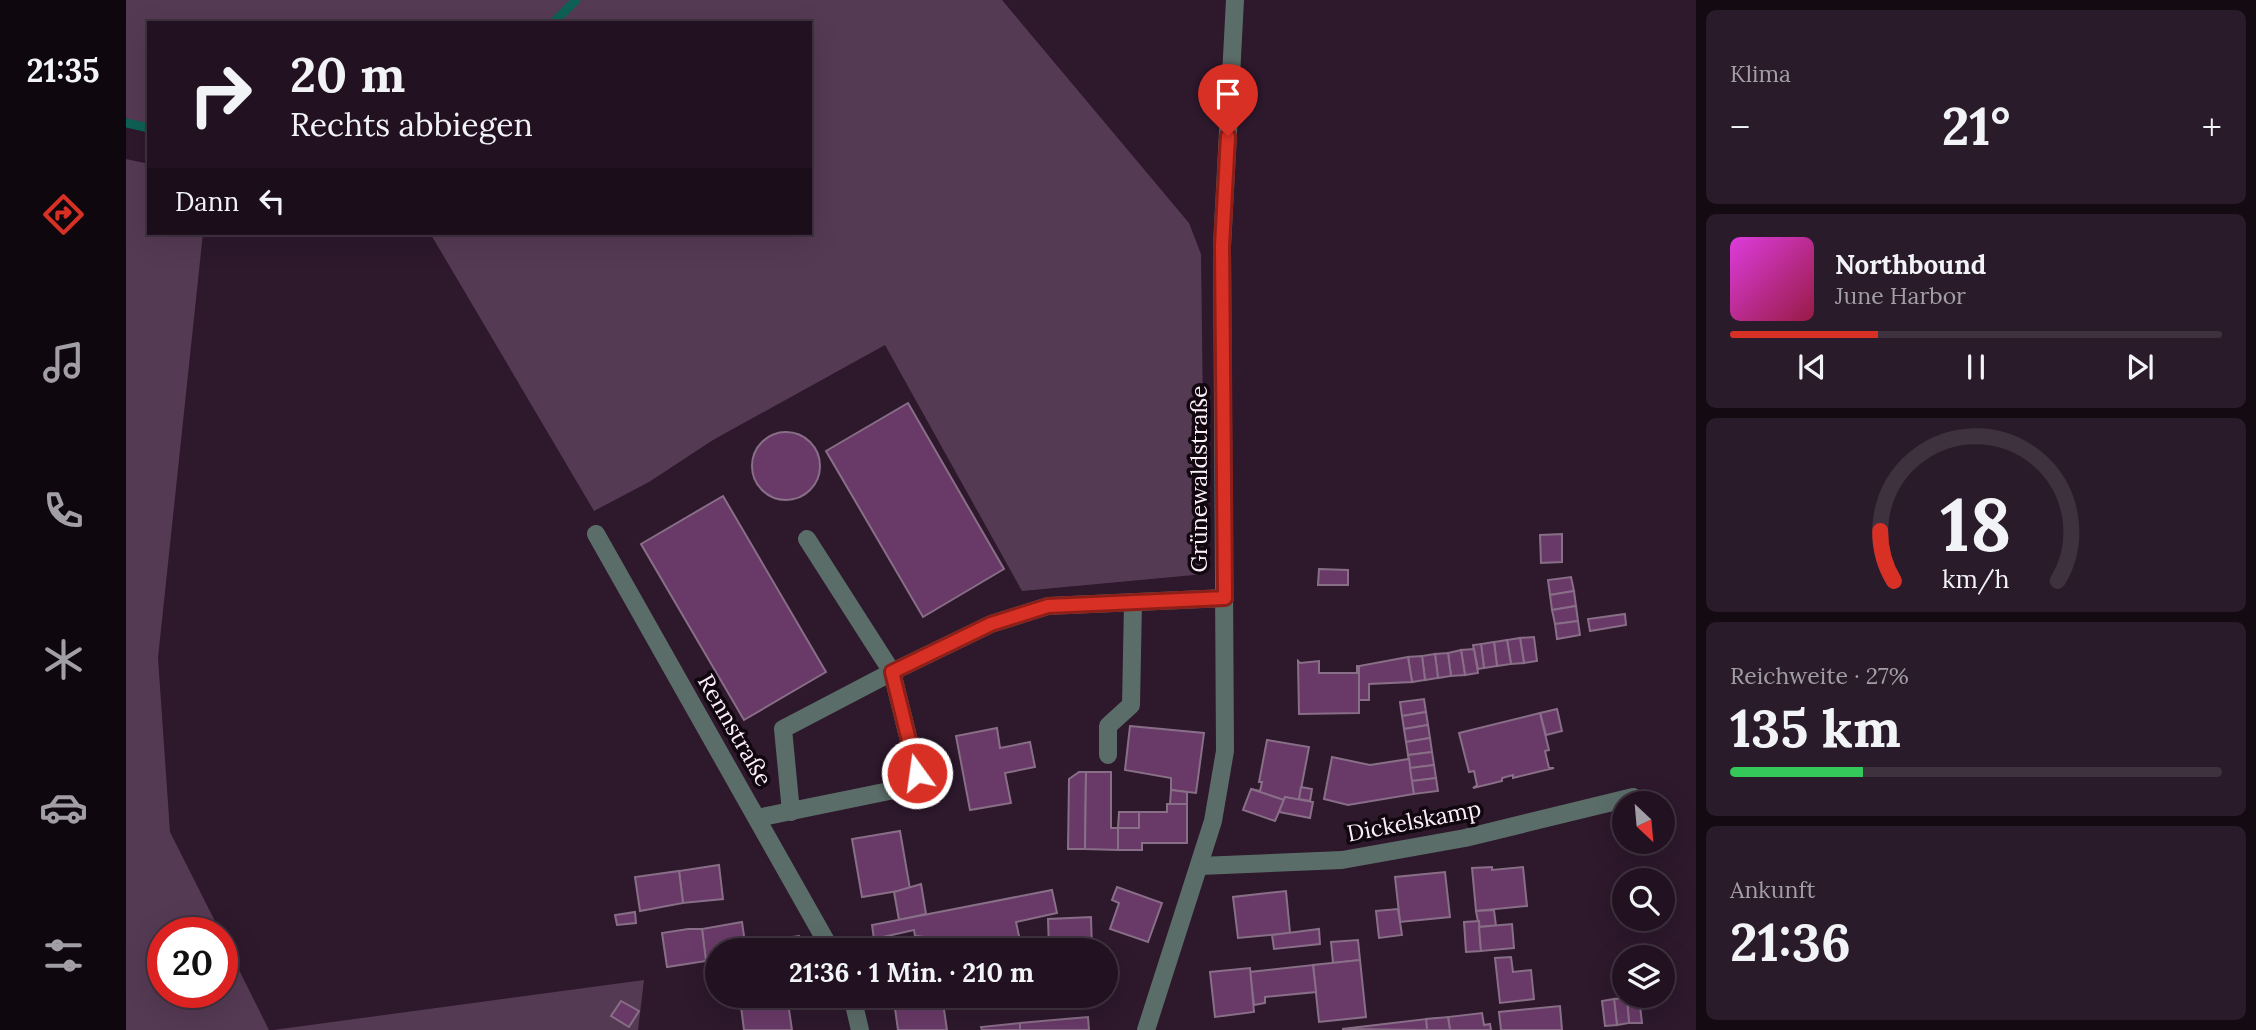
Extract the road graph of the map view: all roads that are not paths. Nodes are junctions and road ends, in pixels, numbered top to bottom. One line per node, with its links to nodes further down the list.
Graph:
1 (1236, 0): 4 (street, Grünewaldstraße)
2 (596, 534): 10 (street, Rennstraße)
3 (807, 539): 6 (street)
4 (1225, 598): 5 (street); 11 (street, Grünewaldstraße)
5 (1133, 602): 6 (street); 7 (street)
6 (892, 672): 9 (street); 9 (street)
7 (1108, 755)
8 (1612, 802): 11 (street, Dickelskamp)
9 (791, 812): 10 (street)
10 (757, 818): 12 (street, Rennstraße)
11 (1200, 866): 15 (street, Grünewaldstraße)
12 (824, 938)
13 (855, 1008): 14 (street)
14 (860, 1030)
15 (1146, 1030)

